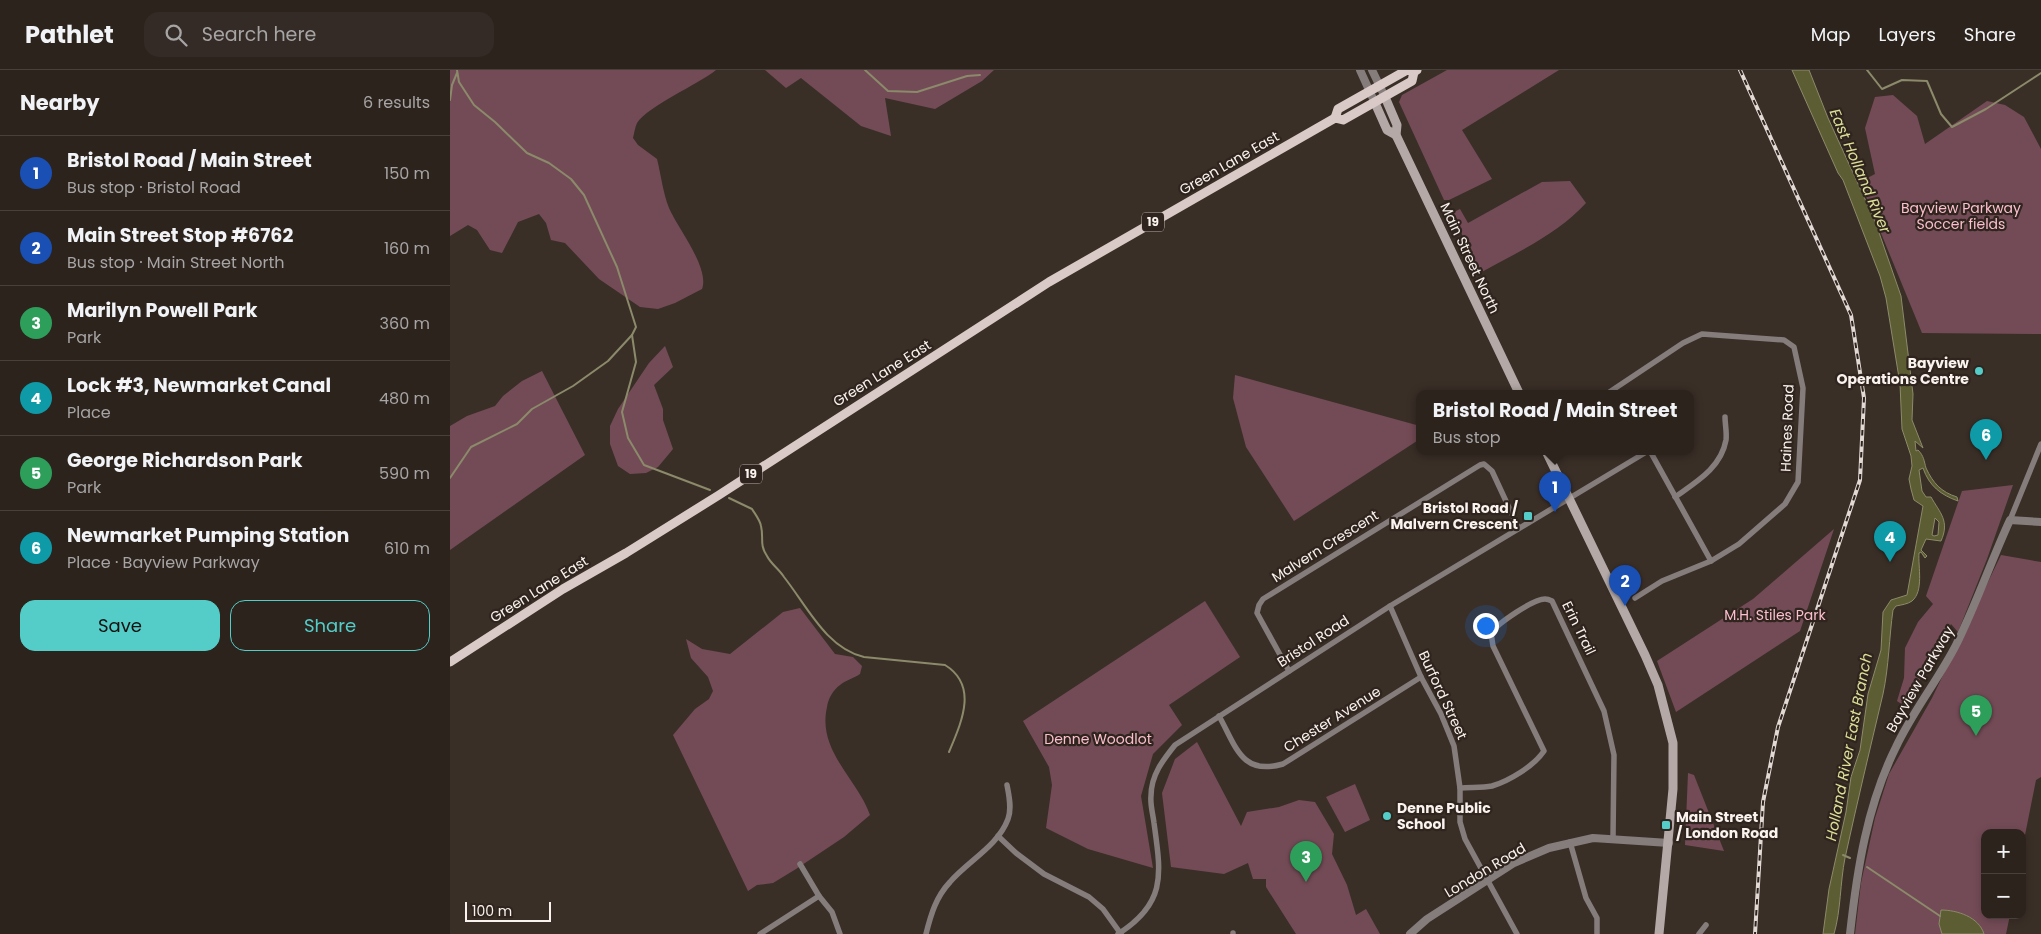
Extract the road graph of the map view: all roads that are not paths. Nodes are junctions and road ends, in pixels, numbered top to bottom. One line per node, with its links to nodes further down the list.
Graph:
1 (1360, 70): 5 (street)
2 (1372, 70): 4 (street)
3 (1416, 71): 4 (main road, Green Lane East / 19); 6 (main road, Green Lane East / 19)
4 (1380, 86): 5 (main road, Green Lane East / 19); 6 (street)
5 (1370, 92): 7 (street); 8 (main road, Green Lane East / 19)
6 (1385, 97): 7 (main road, Green Lane East / 19); 9 (main road, Main Street North)
7 (1375, 103): 8 (main road, Green Lane East / 19); 9 (main road, Main Street North)
8 (1334, 118): 25 (main road, Green Lane East / 19)
9 (1396, 135): 10 (main road, Main Street North)
10 (1518, 390)
11 (1618, 390): 22 (street, Haines Road)
12 (1724, 417): 17 (street)
13 (2041, 444): 19 (street, Bayview Parkway)
14 (1548, 455): 18 (main road)
15 (1642, 455): 18 (street, Bristol Road)
16 (1651, 455): 17 (street)
17 (1675, 497): 22 (street)
18 (1568, 498): 21 (street, Bristol Road); 34 (main road)
19 (2010, 520): 20 (street); 48 (street, Bayview Parkway)
20 (2041, 522)
21 (1518, 527): 24 (street, Bristol Road); 26 (street, Malvern Crescent)
22 (1711, 561): 23 (street, Haines Road)
23 (1635, 598)
24 (1390, 606): 26 (street, Bristol Road); 27 (street, Burford Street)
25 (450, 662)
26 (1289, 671): 28 (street, Bristol Road)
27 (1421, 678): 28 (street, Chester Avenue); 30 (street, Burford Street)
28 (1220, 716): 39 (street, Bristol Road)
29 (1007, 785): 31 (street)
30 (1460, 788): 32 (street, Erin Trail); 36 (street, Burford Street)
31 (998, 836): 39 (street); 42 (street)
32 (1613, 838): 33 (street, London Road); 34 (street, London Road)
33 (1570, 842): 36 (street, London Road); 45 (street)
34 (1669, 843): 46 (main road)
35 (800, 864): 37 (street)
36 (1487, 881): 43 (street, London Road); 44 (street, Burford Street)
37 (819, 896): 40 (street); 41 (street)
38 (1706, 925): 47 (street)
39 (1120, 933)
40 (760, 934)
41 (840, 934)
42 (926, 934)
43 (1410, 934)
44 (1518, 934)
45 (1597, 934)
46 (1659, 934)
47 (1699, 934)
48 (1850, 934)

